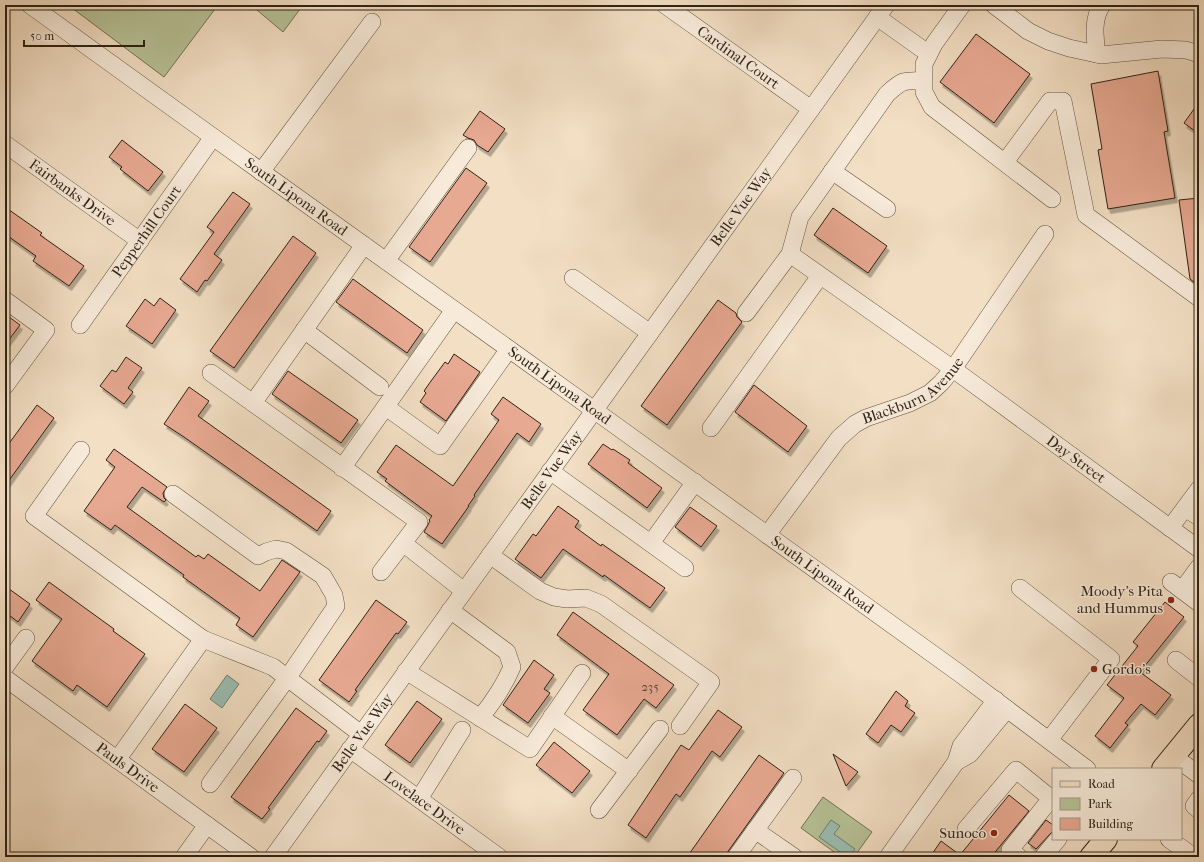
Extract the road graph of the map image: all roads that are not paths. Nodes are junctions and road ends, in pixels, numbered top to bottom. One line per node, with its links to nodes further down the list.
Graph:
1 (30, 5): 13 (street, South Lipona Road)
2 (665, 5): 12 (street, Cardinal Court)
3 (962, 5): 8 (street)
4 (994, 5): 9 (street)
5 (1102, 5): 9 (street)
6 (882, 11): 8 (street); 12 (street, Belle Vue Way)
7 (372, 22): 18 (street)
8 (929, 54): 11 (street)
9 (1097, 54): 10 (street)
10 (1199, 54)
11 (924, 81): 16 (street); 17 (street)
12 (811, 109): 34 (street, Belle Vue Way)
13 (213, 137): 18 (street, South Lipona Road); 22 (street, Pepperhill Court)
14 (5, 144): 22 (street, Fairbanks Drive)
15 (468, 148): 25 (street)
16 (1005, 162): 19 (street); 28 (street)
17 (832, 171): 20 (street); 24 (street)
18 (261, 172): 23 (street, South Lipona Road)
19 (1052, 198)
20 (887, 209)
21 (1045, 234): 36 (street, Blackburn Avenue)
22 (140, 241): 32 (street, Pepperhill Court)
23 (364, 245): 25 (street, South Lipona Road); 33 (street)
24 (790, 254): 26 (street, Day Street); 31 (street)
25 (386, 260): 30 (street, South Lipona Road)
26 (820, 276): 36 (street, Day Street); 43 (street)
27 (574, 278): 34 (street)
28 (1199, 298)
29 (5, 300): 38 (street)
30 (454, 310): 35 (street, South Lipona Road); 41 (street)
31 (746, 313)
32 (80, 324)
33 (304, 330): 39 (street); 40 (street)
34 (650, 333): 42 (street, Belle Vue Way)
35 (509, 349): 41 (street); 42 (street, South Lipona Road)
36 (953, 369): 52 (street, Day Street); 53 (street, Blackburn Avenue)
37 (211, 373): 40 (street)
38 (5, 386)
39 (380, 386)
40 (253, 403): 45 (street)
41 (386, 407): 45 (street)
42 (594, 410): 46 (street, Belle Vue Way); 47 (street, South Lipona Road)
43 (711, 428)
44 (81, 450): 66 (street)
45 (342, 468): 55 (street)
46 (550, 471): 54 (street); 57 (street, Belle Vue Way)
47 (695, 482): 53 (street, South Lipona Road); 54 (street)
48 (1199, 489): 50 (street)
49 (173, 494): 71 (street)
50 (1185, 508): 51 (street); 52 (street)
51 (1199, 517)
52 (1170, 528): 56 (street, Day Street)
53 (767, 535): 74 (street, South Lipona Road)
54 (651, 543): 59 (street)
55 (403, 544): 60 (street); 62 (street)
56 (1199, 549)
57 (490, 555): 62 (street, Belle Vue Way); 78 (street)
58 (1199, 567): 63 (street)
59 (684, 568)
60 (381, 572)
61 (1020, 588): 82 (street)
62 (464, 591): 64 (street, Belle Vue Way)
63 (1199, 603)
64 (450, 610): 69 (street, Belle Vue Way); 76 (street)
65 (26, 638): 68 (street)
66 (203, 639): 71 (street); 84 (street)
67 (1176, 660): 73 (street)
68 (5, 667)
69 (406, 671): 76 (street); 81 (street, Belle Vue Way)
70 (582, 673): 75 (street)
71 (288, 677): 81 (street); 90 (street)
72 (5, 678): 84 (street, Pauls Drive)
73 (1199, 678)
74 (1002, 705): 82 (street, South Lipona Road); 107 (street)
75 (552, 716): 76 (street); 87 (street)
76 (480, 718)
77 (1199, 725): 85 (main road)
78 (680, 726)
79 (660, 729): 87 (street)
80 (462, 730): 92 (street)
81 (361, 734): 83 (street, Belle Vue Way)
82 (1049, 740): 86 (street, South Lipona Road)
83 (350, 749): 92 (street, Lovelace Drive); 103 (street, Belle Vue Way)
84 (117, 760): 96 (street, Pauls Drive)
85 (1168, 762): 88 (street)
86 (1081, 767)
87 (629, 771): 94 (street)
88 (1199, 775)
89 (793, 778): 98 (street)
90 (210, 784)
91 (1052, 798): 97 (street); 108 (street)
92 (419, 799): 104 (street, Lovelace Drive)
93 (1199, 800): 95 (street)
94 (599, 810)
95 (1199, 810)
96 (207, 825): 101 (street); 102 (street, Pauls Drive)
97 (966, 829)
98 (755, 830): 105 (street); 106 (street)
99 (1057, 840): 109 (street)
100 (1170, 840): 110 (street)
101 (184, 857)
102 (251, 857)
103 (273, 857)
104 (499, 857)
105 (736, 857)
106 (794, 857)
107 (888, 857)
108 (1019, 857)
109 (1043, 857)
110 (1194, 857)

